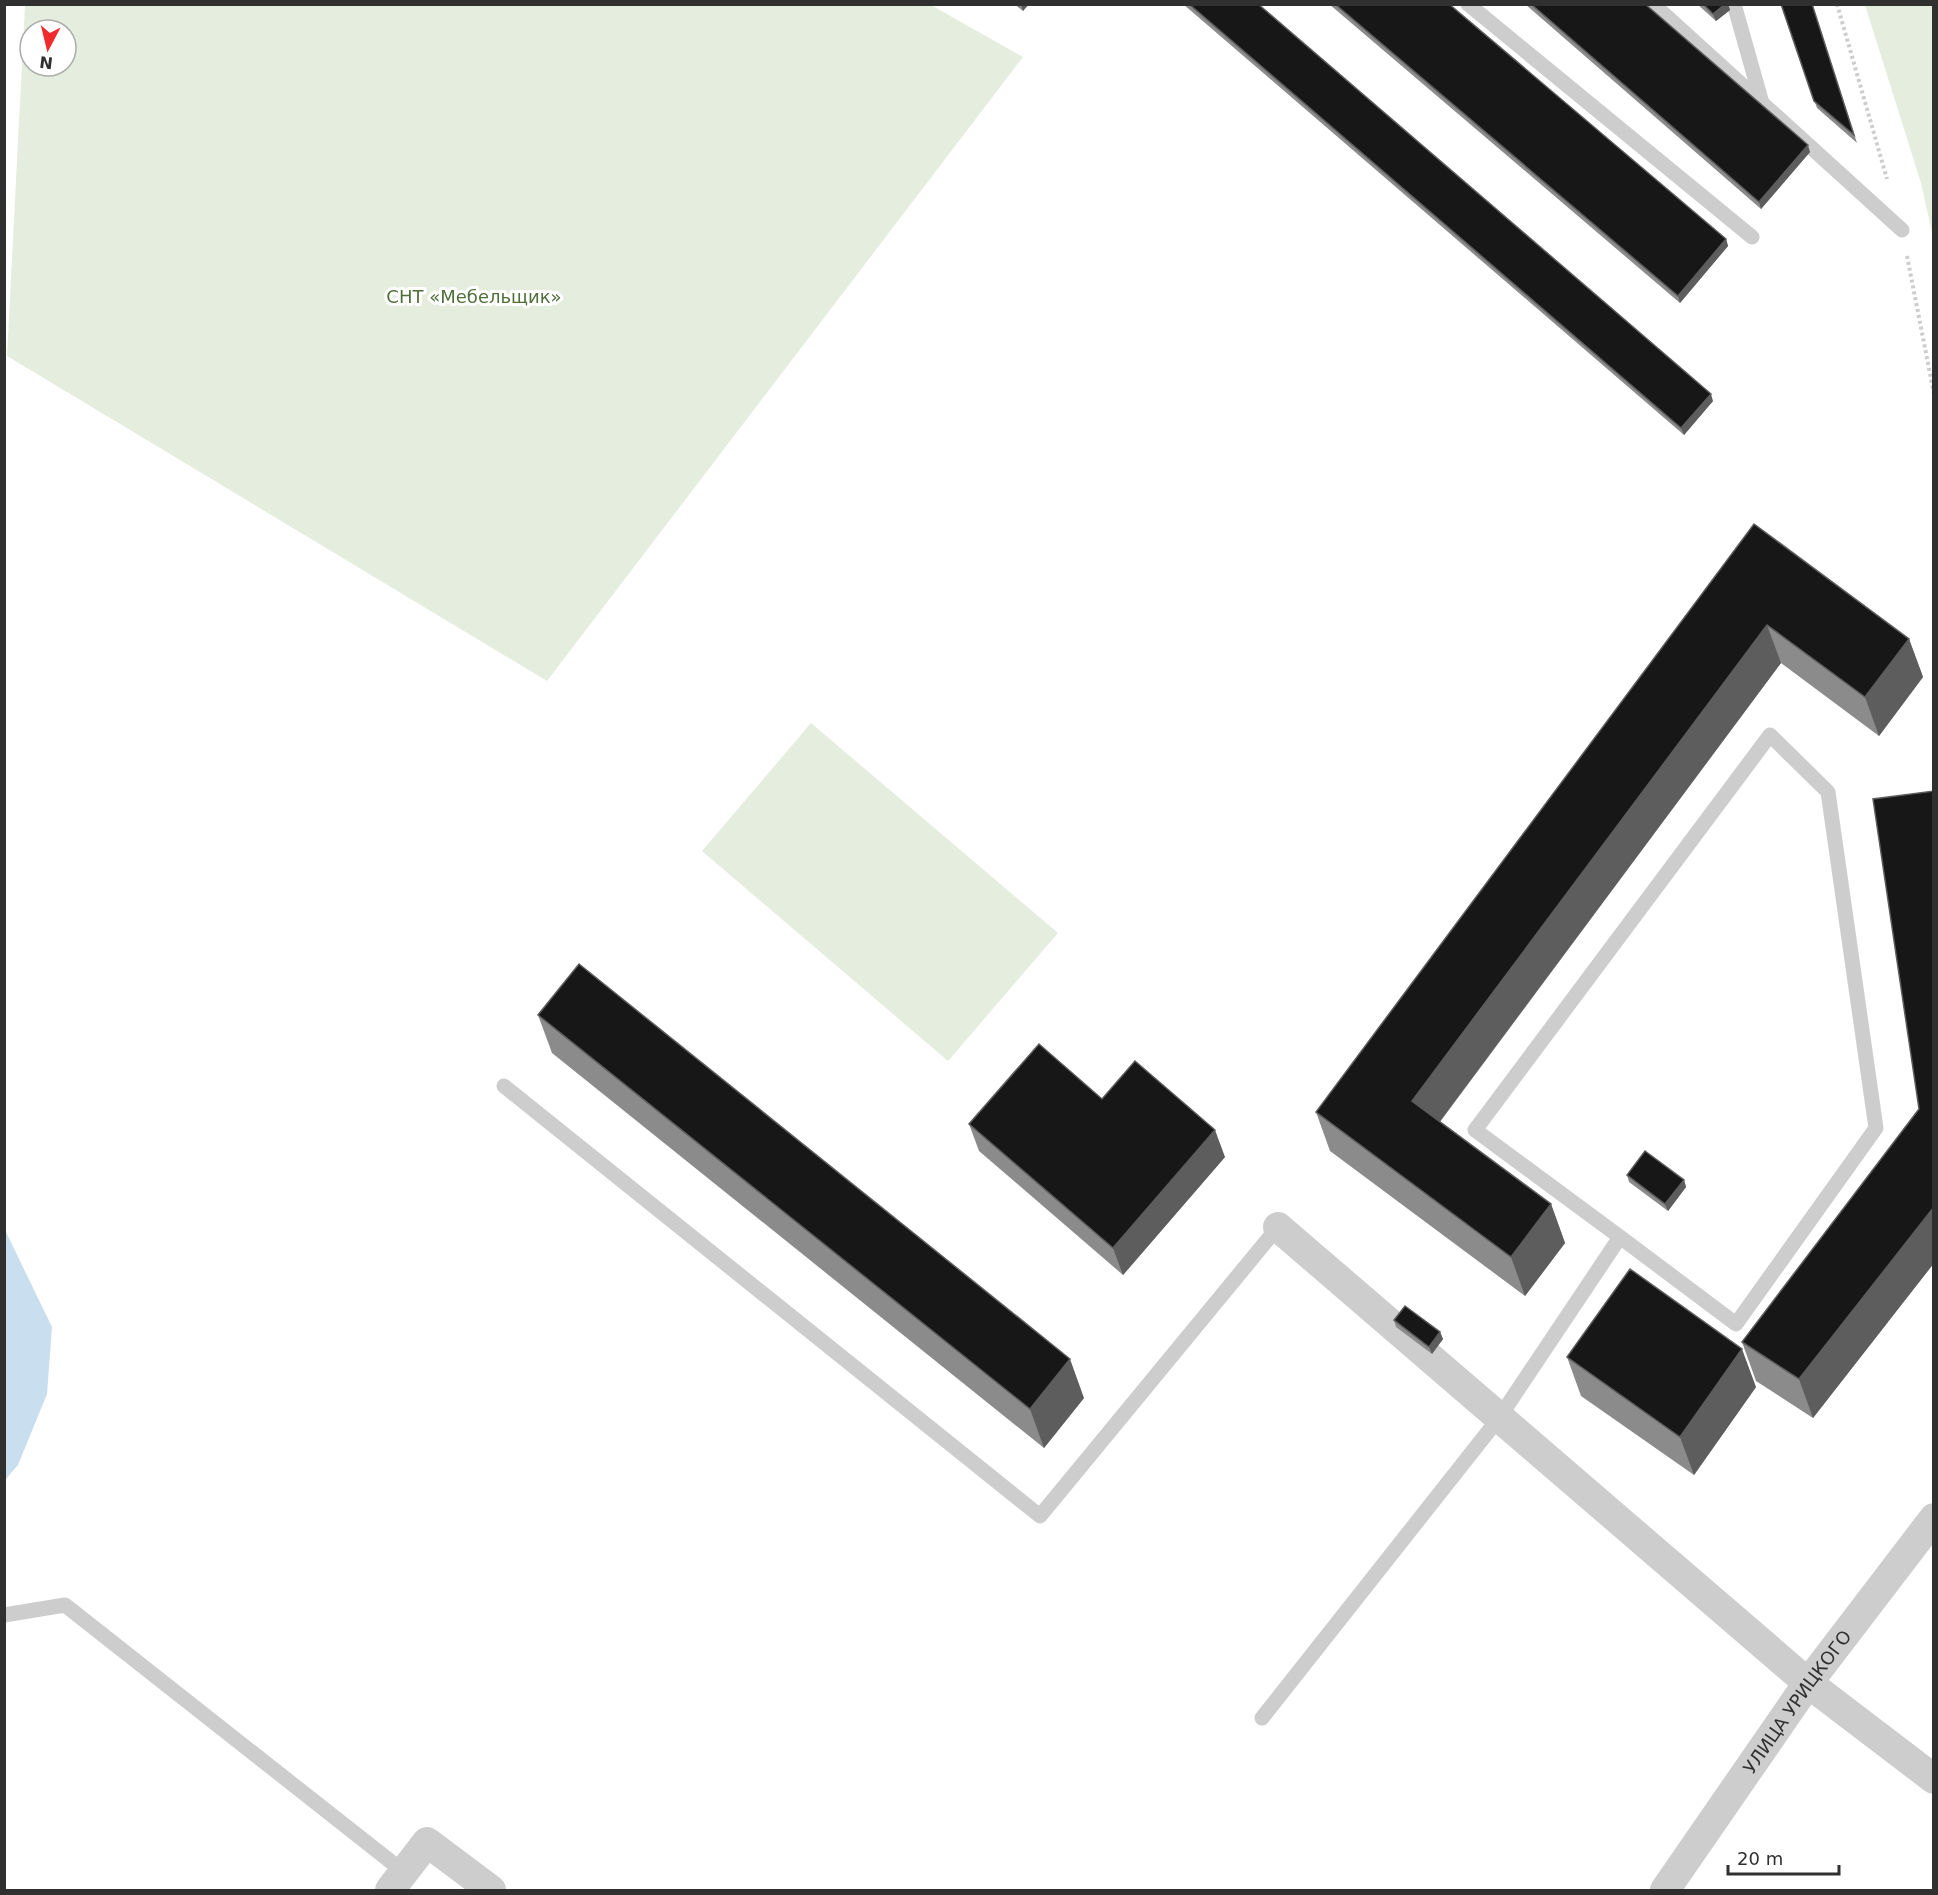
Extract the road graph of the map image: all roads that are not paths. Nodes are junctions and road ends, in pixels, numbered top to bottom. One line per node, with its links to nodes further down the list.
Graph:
1 (1468, 4): 6 (lane)
2 (1653, 4): 4 (lane)
3 (1734, 4): 4 (lane)
4 (1762, 103): 5 (lane)
5 (1902, 230)
6 (1752, 237)
7 (504, 1086): 8 (lane)
8 (1278, 1227): 10 (street)
9 (1620, 1237): 9 (lane); 10 (lane)
10 (1499, 1418): 13 (street); 14 (lane)
11 (1934, 1518): 13 (street, УЛИЦА УРИЦКОГО)
12 (4, 1615): 16 (lane)
13 (1808, 1683): 15 (street); 18 (street, УЛИЦА УРИЦКОГО)
14 (1262, 1718)
15 (1934, 1779)
16 (397, 1881): 17 (street)
17 (491, 1890)
18 (1665, 1890)

